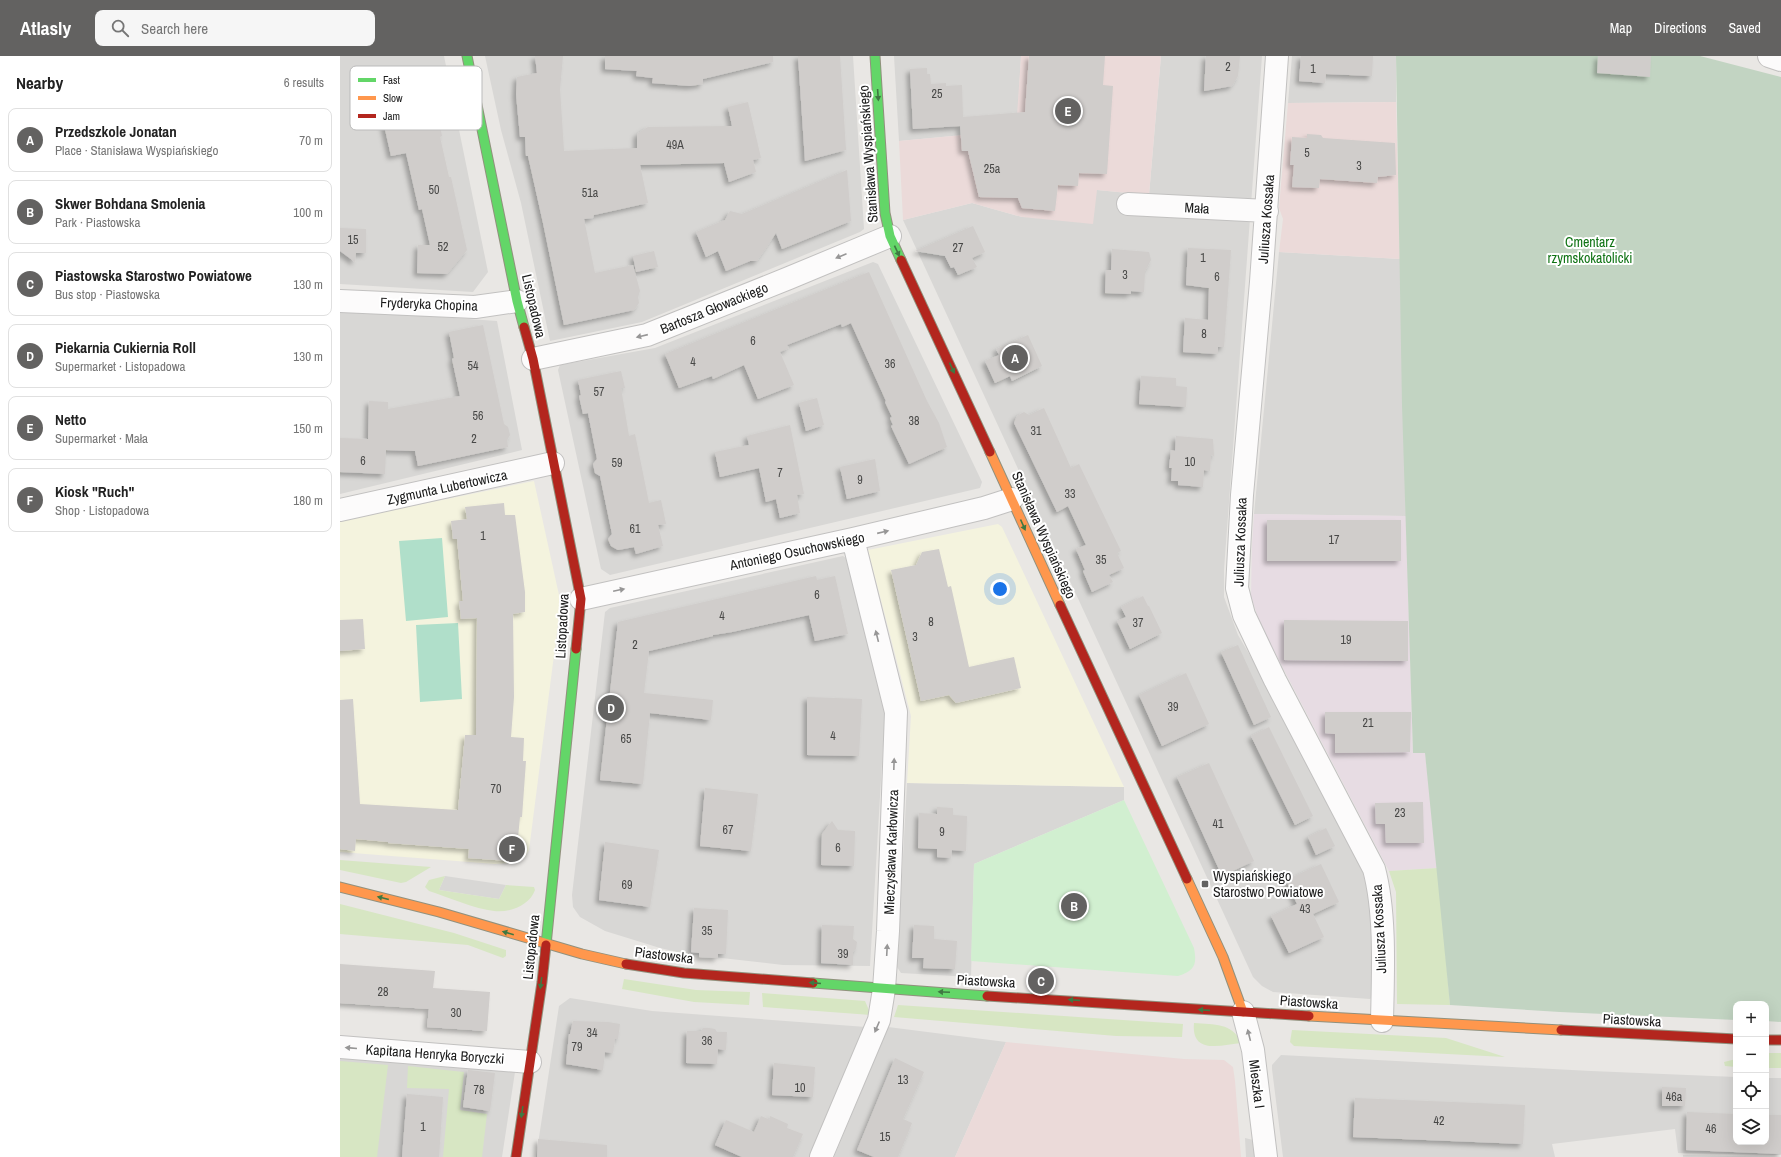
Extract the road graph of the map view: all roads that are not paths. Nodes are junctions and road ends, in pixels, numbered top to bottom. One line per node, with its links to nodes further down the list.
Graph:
1 (467, 56): 6 (street, Listopadowa)
2 (875, 56): 10 (street, Stanisława Wyspiańskiego, one-way to 10)
3 (1277, 56): 9 (street, Juliusza Kossaka)
4 (1769, 56): 5 (street)
5 (1781, 60)
6 (469, 66)
7 (482, 124): 12 (street, Listopadowa)
8 (1128, 204): 9 (street, Mała)
9 (1267, 211): 23 (street, Juliusza Kossaka)
10 (890, 236): 13 (street, Bartosza Głowackiego, one-way to 13); 15 (street, Stanisława Wyspiańskiego, one-way to 15)
11 (340, 301): 12 (street, Fryderyka Chopina)
12 (517, 301): 13 (street, Listopadowa)
13 (533, 359): 14 (street, Listopadowa)
14 (553, 463): 16 (street, Zygmunta Lubertowicza); 18 (street, Listopadowa)
15 (1012, 499): 17 (street, Antoniego Osuchowskiego, one-way to 15); 22 (street, Stanisława Wyspiańskiego, one-way to 22)
16 (340, 510)
17 (853, 539): 18 (street, Antoniego Osuchowskiego, one-way to 17); 21 (street, Mieczysława Karłowicza, one-way to 17)
18 (581, 599): 20 (street, Listopadowa)
19 (340, 887): 20 (street, Piastowska, one-way to 19)
20 (545, 944): 21 (street, Piastowska, one-way to 20); 28 (street, Listopadowa, one-way to 28)
21 (884, 989): 22 (street, Piastowska, one-way to 21); 30 (street, Mieczysława Karłowicza, one-way to 30)
22 (1242, 1012): 23 (street, Piastowska); 31 (street, Mieszka I, one-way to 22)
23 (1382, 1020): 24 (street, Piastowska)
24 (1733, 1039)
25 (1769, 1040): 26 (street)
26 (1781, 1040)
27 (340, 1047): 28 (street, Kapitana Henryka Boryczki, one-way to 27)
28 (530, 1062): 29 (street, Listopadowa, one-way to 29)
29 (516, 1157)
30 (821, 1157)
31 (1266, 1157)

